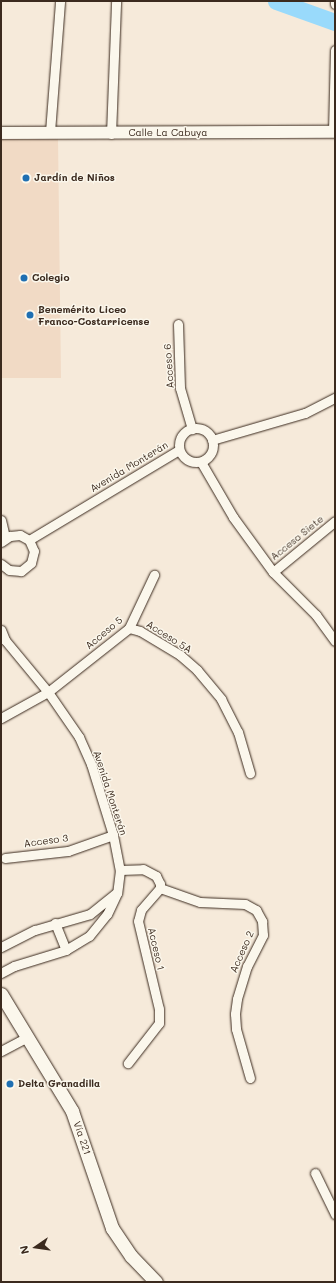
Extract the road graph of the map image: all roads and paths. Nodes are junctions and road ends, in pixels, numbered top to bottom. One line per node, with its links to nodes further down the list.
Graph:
1 (60, 1): 6 (street)
2 (116, 1): 9 (street)
3 (334, 1): 4 (street)
4 (335, 4)
5 (335, 50): 7 (street)
6 (50, 132): 8 (street, Calle La Cabuya); 9 (street, Calle La Cabuya)
7 (334, 132): 9 (street, Calle La Cabuya)
8 (1, 133)
9 (111, 134)
10 (178, 324): 12 (street, Acceso 6)
11 (335, 398): 13 (street)
12 (192, 429): 13 (street); 14 (street)
13 (212, 440): 15 (street)
14 (179, 450): 15 (street); 19 (street, Avenida Monterán)
15 (201, 462): 21 (street)
16 (1, 520): 18 (street)
17 (335, 521): 21 (street, Acceso Siete)
18 (3, 540): 19 (street)
19 (29, 540): 20 (street)
20 (2, 565): 23 (street)
21 (273, 572): 26 (street)
22 (154, 575): 24 (street, Acceso 5)
23 (1, 576)
24 (129, 628): 27 (street, Acceso 5); 29 (street, Acceso 5A)
25 (1, 630): 27 (street, Avenida Monterán)
26 (335, 641)
27 (48, 692): 28 (street, Acceso 5); 30 (street, Avenida Monterán)
28 (1, 718)
29 (250, 773)
30 (113, 835): 31 (street, Acceso 3); 32 (street, Avenida Monterán)
31 (5, 858)
32 (120, 870): 33 (street); 34 (street, Avenida Monterán)
33 (160, 888): 42 (street, Acceso 1); 43 (street, Acceso 2)
34 (117, 892): 35 (street); 37 (street, Avenida Monterán)
35 (55, 923): 36 (street); 37 (street)
36 (1, 948)
37 (66, 950): 38 (street, Avenida Monterán)
38 (1, 973)
39 (1, 994): 40 (main road, Vía 221)
40 (27, 1037): 41 (street); 46 (main road, Vía 221)
41 (1, 1051)
42 (128, 1063)
43 (250, 1078)
44 (315, 1172): 45 (street)
45 (335, 1214)
46 (156, 1282)

